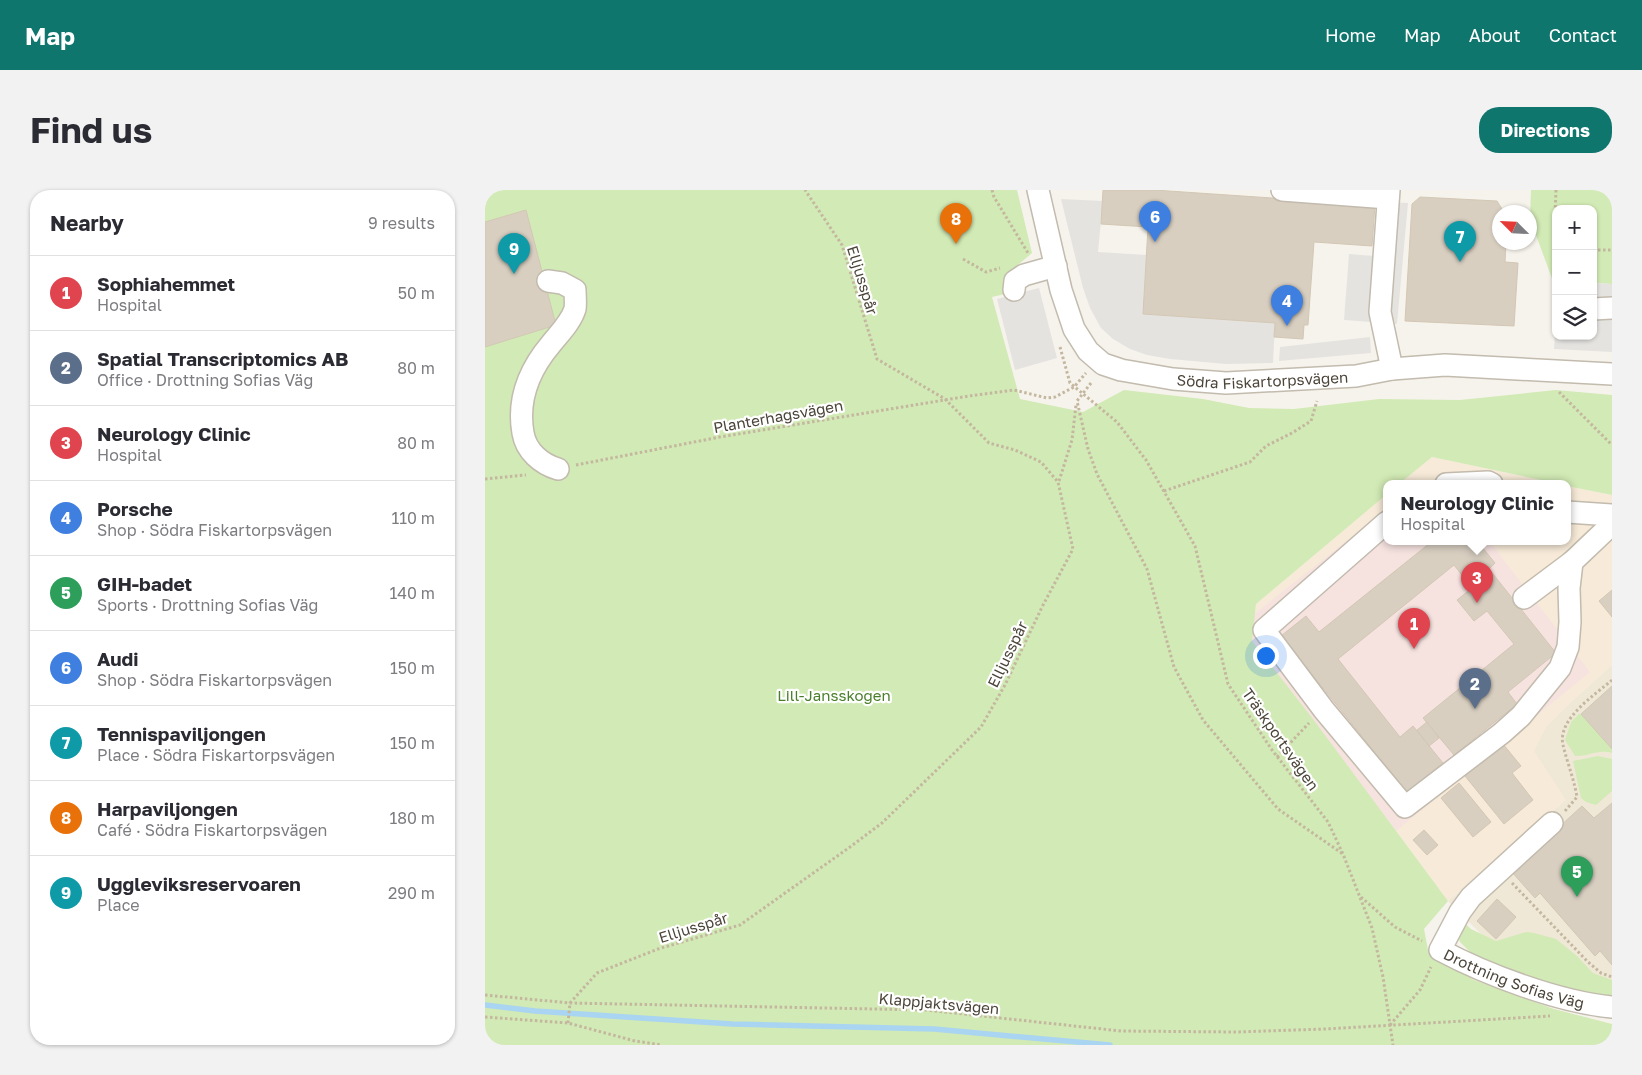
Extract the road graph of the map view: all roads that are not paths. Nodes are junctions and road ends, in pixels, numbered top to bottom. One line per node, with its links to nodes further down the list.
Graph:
1 (1038, 190): 4 (street, Södra Fiskartorpsvägen)
2 (1282, 190): 3 (street)
3 (1387, 193): 9 (street)
4 (1048, 268): 6 (street); 9 (street, Södra Fiskartorpsvägen)
5 (548, 282): 11 (street)
6 (1014, 290)
7 (1612, 308): 8 (street)
8 (1597, 309)
9 (1392, 369): 10 (street, Södra Fiskartorpsvägen)
10 (1612, 374)
11 (558, 469)
12 (1571, 512): 13 (street)
13 (1612, 515)
14 (1612, 524): 16 (street)
15 (1383, 526): 16 (street)
16 (1572, 562): 17 (street)
17 (1524, 598)
18 (1558, 818): 19 (street, Drottning Sofias Väg)
19 (1612, 1007)

